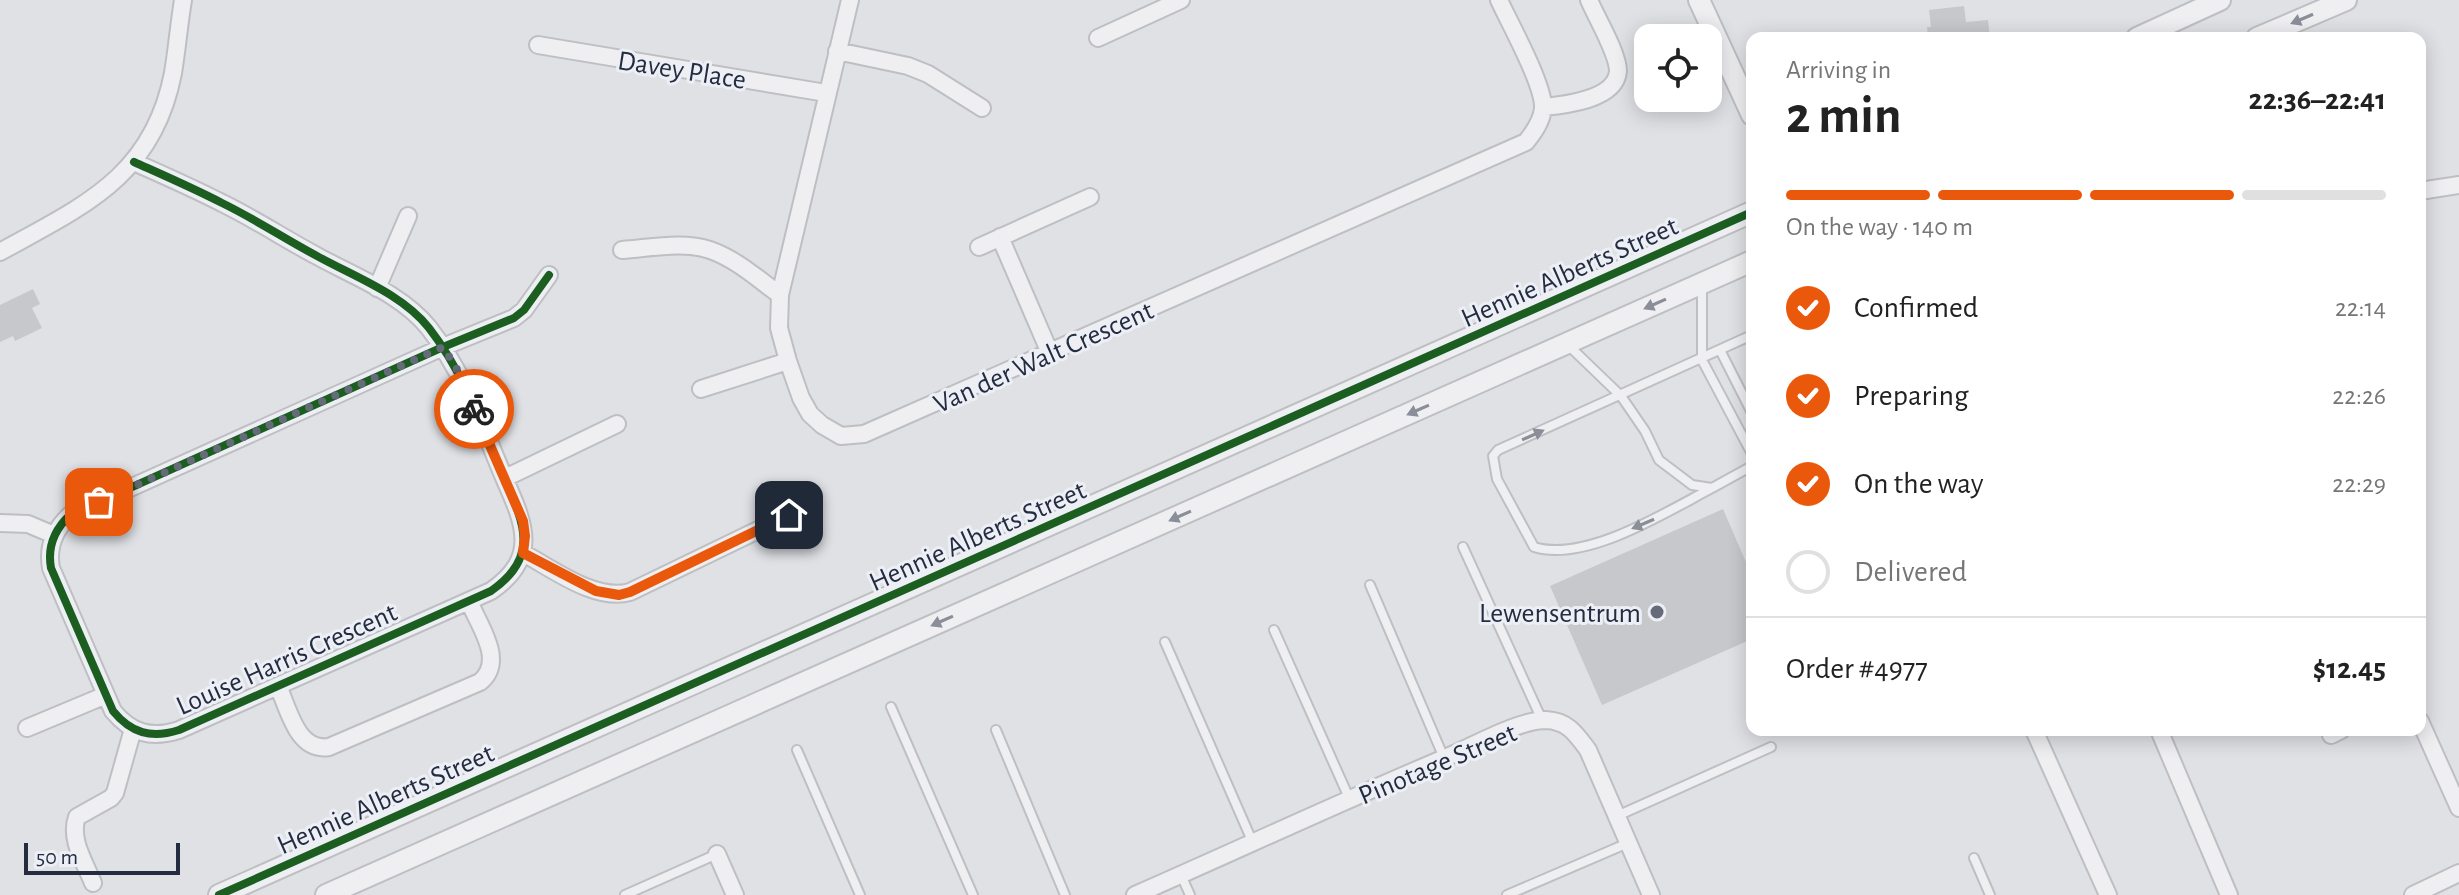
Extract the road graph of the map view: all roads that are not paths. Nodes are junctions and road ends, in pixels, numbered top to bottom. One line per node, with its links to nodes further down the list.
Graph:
1 (183, 0): 18 (street)
2 (850, 0): 13 (street, Van der Walt Crescent)
3 (1181, 0): 11 (street)
4 (1499, 0): 16 (street)
5 (1589, 0): 16 (street)
6 (1699, 0): 15 (street)
7 (2220, 0): 9 (street)
8 (2346, 0): 10 (street, one-way to 10)
9 (2150, 32)
10 (2271, 32)
11 (1098, 38)
12 (538, 45): 14 (street, Davey Place)
13 (837, 51): 14 (street, Van der Walt Crescent); 17 (street)
14 (826, 93): 32 (street, Van der Walt Crescent)
15 (1746, 102)
16 (1543, 107): 37 (street, Van der Walt Crescent)
17 (982, 108)
18 (134, 162): 27 (street); 31 (street)
19 (2459, 185): 20 (street)
20 (2426, 190)
21 (1090, 197): 24 (street)
22 (1746, 215): 80 (street, Hennie Alberts Street)
23 (408, 216): 31 (street)
24 (1000, 237): 25 (street); 37 (street)
25 (979, 247)
26 (622, 250): 32 (street)
27 (0, 252)
28 (1746, 264): 30 (street)
29 (549, 275): 35 (street)
30 (1702, 283): 34 (street, one-way to 34); 38 (lane)
31 (377, 288): 35 (street)
32 (780, 295): 39 (street, Van der Walt Crescent)
33 (1746, 338): 36 (lane)
34 (1566, 344): 41 (lane); 81 (street, one-way to 81)
35 (443, 347): 46 (street); 50 (street)
36 (1720, 350): 38 (lane); 42 (lane)
37 (1050, 353): 39 (street, Van der Walt Crescent)
38 (1702, 360): 41 (lane); 44 (lane)
39 (788, 361): 40 (street)
40 (701, 389)
41 (1621, 396): 47 (lane); 47 (lane, one-way to 41)
42 (1746, 401)
43 (617, 424): 46 (street)
44 (1746, 443)
45 (1746, 469): 47 (lane)
46 (505, 478): 52 (street)
47 (1712, 488)
48 (789, 515): 52 (street)
49 (0, 523): 50 (street)
50 (54, 535): 58 (street)
51 (1463, 547): 60 (lane)
52 (523, 553): 54 (street, Louise Harris Crescent)
53 (1370, 585): 69 (lane)
54 (469, 601): 57 (street, Louise Harris Crescent); 57 (street)
55 (1274, 630): 70 (lane)
56 (1165, 642): 73 (lane)
57 (278, 686): 62 (street, Louise Harris Crescent)
58 (106, 695): 61 (street); 62 (street)
59 (891, 707): 85 (lane)
60 (1542, 720): 69 (street, Pinotage Street); 72 (street, Pinotage Street)
61 (27, 728)
62 (133, 729): 79 (street)
63 (996, 730): 86 (lane)
64 (2426, 734): 71 (street)
65 (2037, 736): 92 (street)
66 (2162, 736): 93 (street)
67 (1771, 747): 72 (lane)
68 (797, 750): 84 (lane)
69 (1444, 758): 70 (street, Pinotage Street)
70 (1350, 800): 73 (street, Pinotage Street)
71 (2459, 808)
72 (1617, 816): 74 (street, Pinotage Street)
73 (1253, 843): 78 (street, Pinotage Street)
74 (1628, 843): 89 (lane); 90 (street, Pinotage Street)
75 (717, 854): 82 (lane); 83 (street)
76 (1974, 858): 91 (lane)
77 (2459, 873): 94 (street)
78 (1181, 875): 87 (street, Pinotage Street); 88 (lane)
79 (93, 883)
80 (219, 895)
81 (326, 895)
82 (625, 895)
83 (735, 895)
84 (860, 895)
85 (973, 895)
86 (1065, 895)
87 (1135, 895)
88 (1190, 895)
89 (1507, 895)
90 (1651, 895)
91 (1990, 895)
92 (2108, 895)
93 (2229, 895)
94 (2413, 895)

